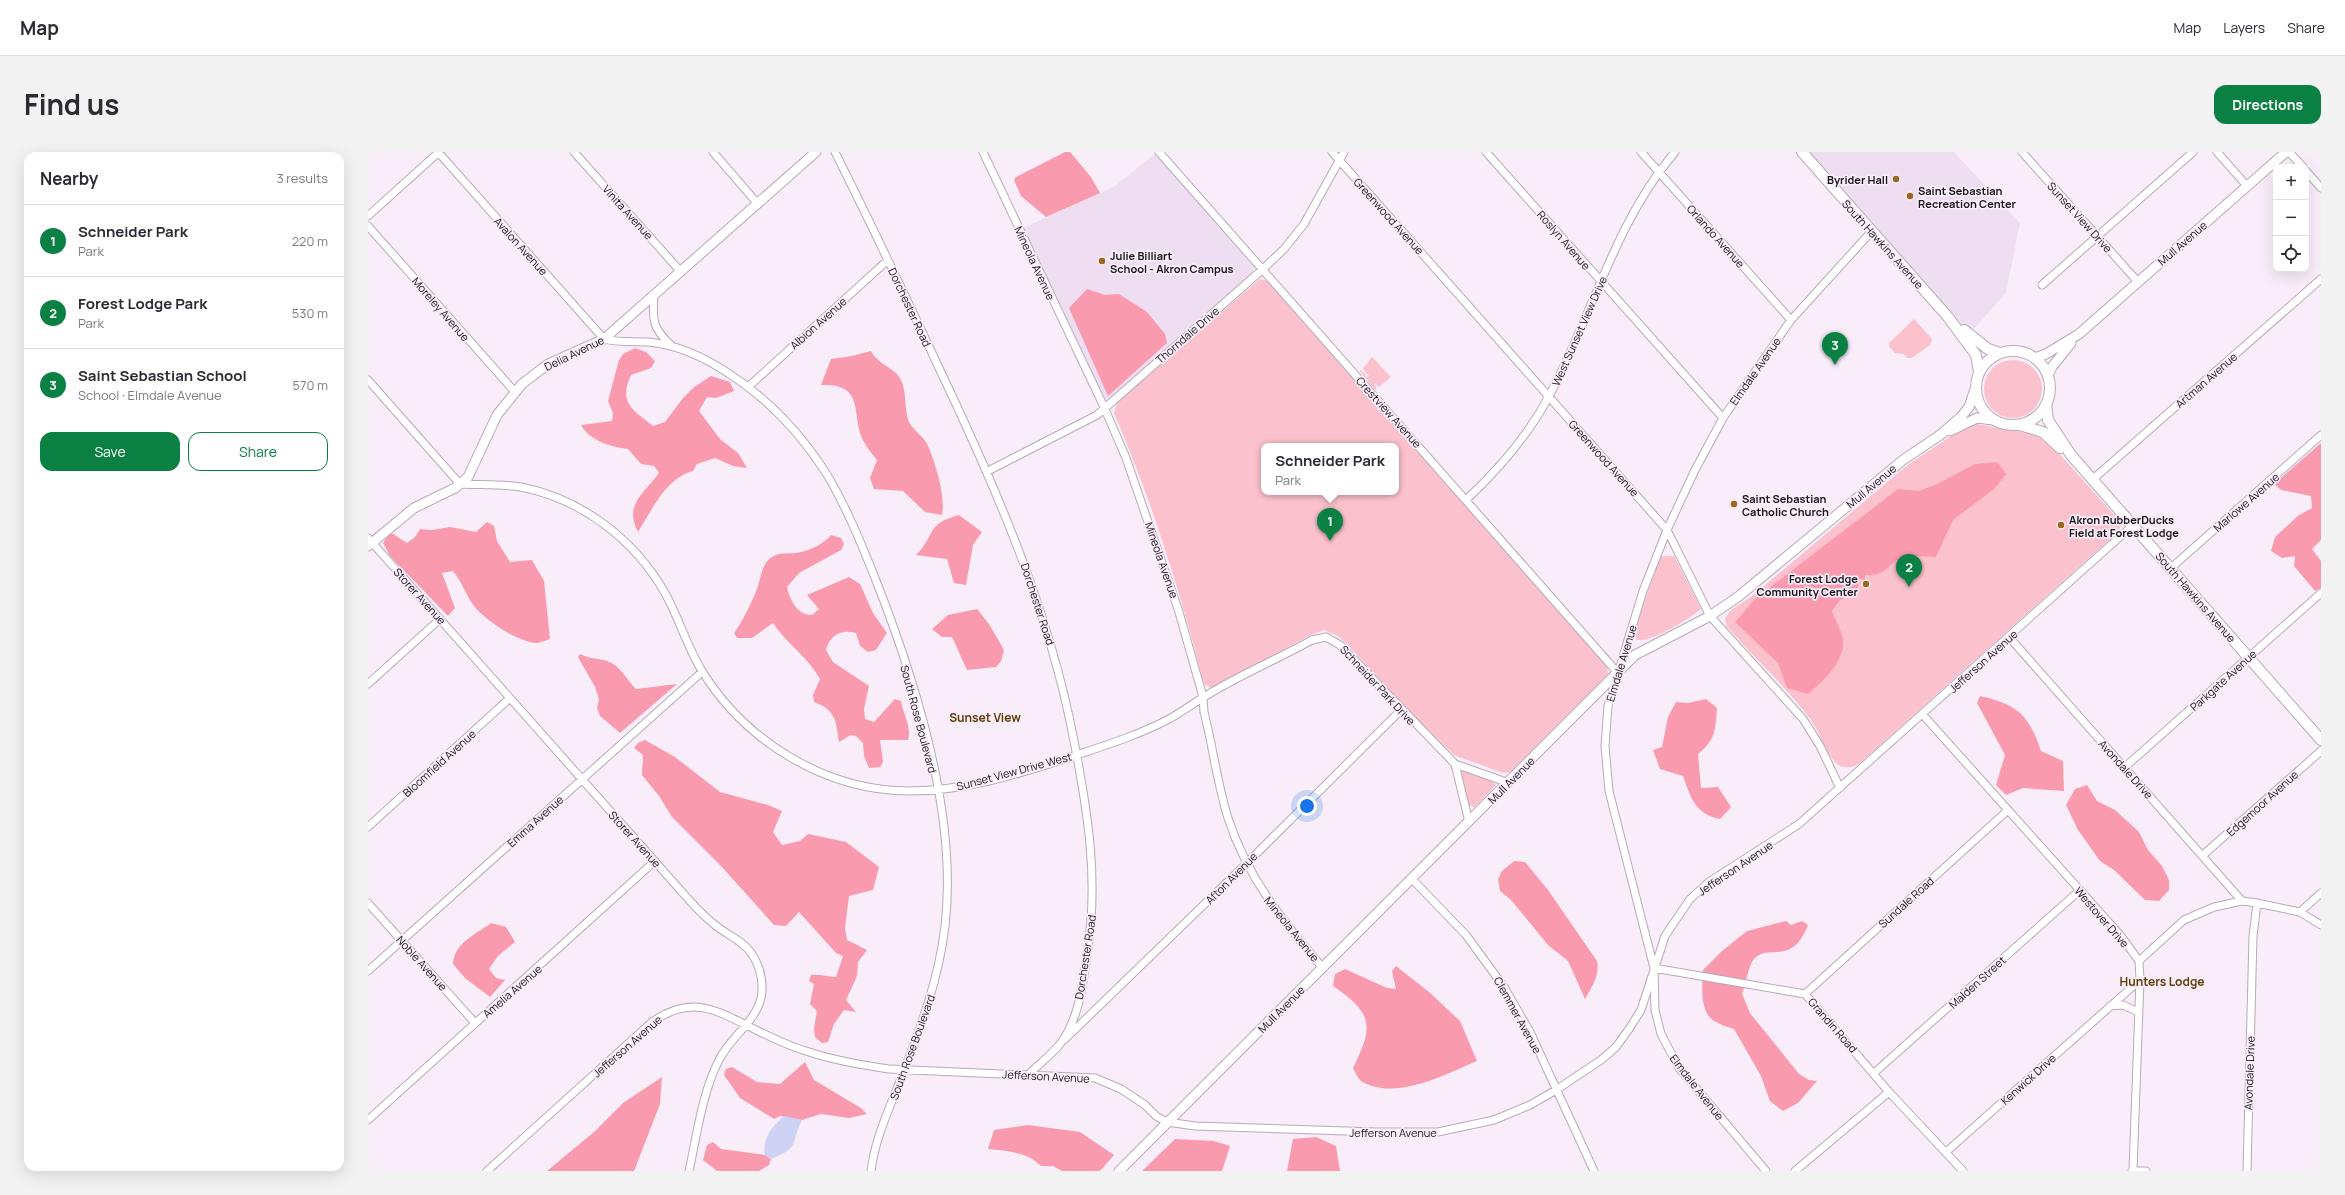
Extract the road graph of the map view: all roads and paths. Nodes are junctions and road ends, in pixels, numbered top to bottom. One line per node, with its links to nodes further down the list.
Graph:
1 (439, 152): 26 (street); 41 (street, Avalon Avenue)
2 (574, 152): 32 (street, Vinita Avenue)
3 (713, 152): 25 (street)
4 (816, 152): 25 (street, Delia Avenue)
5 (835, 152): 30 (street, Dorchester Road)
6 (983, 152): 53 (street, Mineola Avenue)
7 (1159, 152): 31 (street, Crestview Avenue)
8 (1332, 152): 19 (street, Greenwood Avenue)
9 (1344, 152): 19 (street, Thorndale Drive)
10 (1486, 152): 34 (street, Roslyn Avenue)
11 (1641, 152): 21 (street, Orlando Avenue)
12 (1675, 152): 21 (street, West Sunset View Drive)
13 (1802, 152): 28 (main road, South Hawkins Avenue)
14 (2022, 152): 29 (street, Sunset View Drive)
15 (2193, 152): 29 (street)
16 (2217, 152): 23 (street)
17 (2286, 152): 23 (street, Mull Avenue)
18 (2290, 152): 20 (street)
19 (1339, 160): 31 (street, Thorndale Drive); 51 (street, Greenwood Avenue)
20 (2300, 164)
21 (1658, 172): 34 (street, West Sunset View Drive); 39 (street, Orlando Avenue)
22 (2309, 174): 24 (street)
23 (2247, 186): 35 (street, Mull Avenue)
24 (2321, 188)
25 (758, 204): 32 (street, Delia Avenue)
26 (368, 216)
27 (368, 226): 50 (street, Moreley Avenue)
28 (1871, 232): 38 (main road, South Hawkins Avenue); 39 (street, Elmdale Avenue)
29 (2097, 237): 35 (street, Sunset View Drive); 36 (street)
30 (888, 260): 48 (street, Albion Avenue); 60 (street, Dorchester Road)
31 (1263, 269): 53 (street, Thorndale Drive); 63 (street, Crestview Avenue)
32 (681, 272): 37 (street, Delia Avenue)
33 (2321, 279): 61 (street, Artman Avenue)
34 (1601, 282): 51 (street, West Sunset View Drive); 54 (street, Roslyn Avenue)
35 (2138, 282): 40 (street, Mull Avenue)
36 (2042, 285)
37 (654, 296): 41 (street, Delia Avenue); 42 (street, South Rose Boulevard)
38 (1948, 317): 43 (main road, South Hawkins Avenue); 45 (main road, South Hawkins Avenue)
39 (1791, 320): 54 (street, Elmdale Avenue)
40 (2079, 334): 44 (street, Mull Avenue); 46 (street, Mull Avenue)
41 (604, 340): 42 (street, South Rose Boulevard); 50 (street, Delia Avenue)
42 (672, 346): 48 (street, South Rose Boulevard)
43 (2000, 353): 44 (main road); 45 (main road)
44 (2035, 358): 46 (main road)
45 (1979, 372): 49 (main road)
46 (2048, 375): 52 (main road)
47 (368, 380): 62 (street)
48 (748, 387): 89 (street, South Rose Boulevard)
49 (1975, 390): 55 (main road); 57 (street, Mull Avenue)
50 (515, 392): 62 (street, Delia Avenue)
51 (1549, 397): 63 (street, West Sunset View Drive); 65 (street, Greenwood Avenue)
52 (2046, 405): 56 (main road); 59 (main road, South Hawkins Avenue)
53 (1104, 408): 60 (street, Thorndale Drive); 77 (street, Mineola Avenue)
54 (1723, 418): 65 (street, Elmdale Avenue)
55 (1993, 420): 56 (main road); 57 (street, Mull Avenue)
56 (2020, 425): 59 (main road, South Hawkins Avenue)
57 (1940, 435): 69 (street, Mull Avenue)
58 (2321, 435): 67 (street, Marlowe Avenue)
59 (2071, 455): 61 (main road, South Hawkins Avenue)
60 (988, 471): 83 (street, Dorchester Road)
61 (2092, 480): 64 (main road, South Hawkins Avenue)
62 (460, 484): 66 (street, Delia Avenue); 74 (street, Sunset View Drive West)
63 (1467, 499): 75 (street, Crestview Avenue)
64 (2132, 526): 67 (main road, South Hawkins Avenue); 71 (street, Jefferson Avenue)
65 (1667, 530): 69 (street, Greenwood Avenue); 75 (street, Elmdale Avenue)
66 (369, 542): 70 (street, Storer Avenue)
67 (2171, 568): 72 (main road, South Hawkins Avenue)
68 (2321, 593): 72 (street, Parkgate Avenue)
69 (1710, 616): 75 (street, Mull Avenue); 88 (street, Greenwood Avenue)
70 (440, 619): 76 (street); 78 (street, Storer Avenue)
71 (2009, 638): 80 (street, Jefferson Avenue); 85 (street, Avondale Drive)
72 (2248, 658): 81 (main road, South Hawkins Avenue); 85 (street, Parkgate Avenue)
73 (1270, 663): 77 (street, Sunset View Drive West); 79 (street, Schneider Park Drive)
74 (702, 672): 86 (street, Emma Avenue); 89 (street, Sunset View Drive West)
75 (1618, 672): 87 (street, Mull Avenue); 107 (street, Elmdale Avenue)
76 (368, 684)
77 (1203, 697): 83 (street, Sunset View Drive West); 95 (street, Mineola Avenue)
78 (510, 698): 86 (street, Storer Avenue); 92 (street, Bloomfield Avenue)
79 (1400, 710): 84 (street, Schneider Park Drive); 95 (street, Afton Avenue)
80 (1923, 715): 88 (street, Jefferson Avenue); 90 (street, Westover Drive)
81 (2321, 740)
82 (2321, 751): 93 (street, Edgemoor Avenue)
83 (1077, 754): 89 (street, Sunset View Drive West); 115 (street, Dorchester Road)
84 (1455, 764): 87 (street, Schneider Park Drive); 91 (street)
85 (2125, 767): 93 (street, Avondale Drive)
86 (582, 779): 94 (street, Storer Avenue); 104 (street, Emma Avenue)
87 (1509, 783): 91 (street, Mull Avenue)
88 (1840, 788): 107 (street, Jefferson Avenue)
89 (937, 789): 116 (street, South Rose Boulevard)
90 (2007, 811): 97 (street, Westover Drive); 110 (street, Sundale Road)
91 (1469, 822): 96 (street, Mull Avenue)
92 (368, 827)
93 (2203, 855): 99 (street, Avondale Drive)
94 (655, 861): 113 (street, Amelia Avenue); 114 (street, Storer Avenue)
95 (1246, 864): 106 (street, Mineola Avenue); 115 (street, Afton Avenue)
96 (1412, 879): 106 (street, Mull Avenue); 119 (street, Clemmer Avenue)
97 (2079, 891): 105 (street, Westover Drive); 117 (street, Malden Street)
98 (2321, 893): 102 (street)
99 (2242, 901): 101 (street); 105 (street)
100 (368, 903): 104 (street, Noble Avenue)
101 (2257, 903): 102 (street); 134 (street, Avondale Drive)
102 (2300, 912): 103 (street)
103 (2321, 925)
104 (402, 941): 108 (street, Emma Avenue); 113 (street, Noble Avenue)
105 (2139, 961): 109 (street)
106 (1324, 968): 122 (street, Mull Avenue)
107 (1654, 968): 110 (street, Grandin Road); 119 (street, Jefferson Avenue); 129 (street, Elmdale Avenue)
108 (368, 971)
109 (2140, 980): 111 (street, Kenwick Drive); 112 (street)
110 (1805, 994): 117 (street, Grandin Road)
111 (2110, 1006): 112 (street); 123 (street, Kenwick Drive)
112 (2138, 1012): 132 (street)
113 (475, 1023): 121 (street, Amelia Avenue)
114 (744, 1024): 116 (street, Jefferson Avenue); 124 (street, Jefferson Avenue); 125 (street, Storer Avenue)
115 (1060, 1044): 118 (street, Dorchester Road)
116 (904, 1070): 118 (street, Jefferson Avenue); 126 (street, South Rose Boulevard)
117 (1874, 1073): 120 (street, Grandin Road)
118 (1028, 1075): 122 (street, Jefferson Avenue)
119 (1556, 1090): 122 (street, Jefferson Avenue); 128 (street, Clemmer Avenue)
120 (1889, 1092): 123 (street, Grandin Road); 130 (street)
121 (368, 1120)
122 (1167, 1122): 127 (street, Mull Avenue)
123 (1946, 1152): 131 (street, Grandin Road)
124 (487, 1171)
125 (689, 1171)
126 (871, 1171)
127 (1119, 1171)
128 (1594, 1171)
129 (1766, 1171)
130 (1795, 1171)
131 (1963, 1171)
132 (2132, 1171): 133 (street)
133 (2146, 1171)
134 (2247, 1171)

